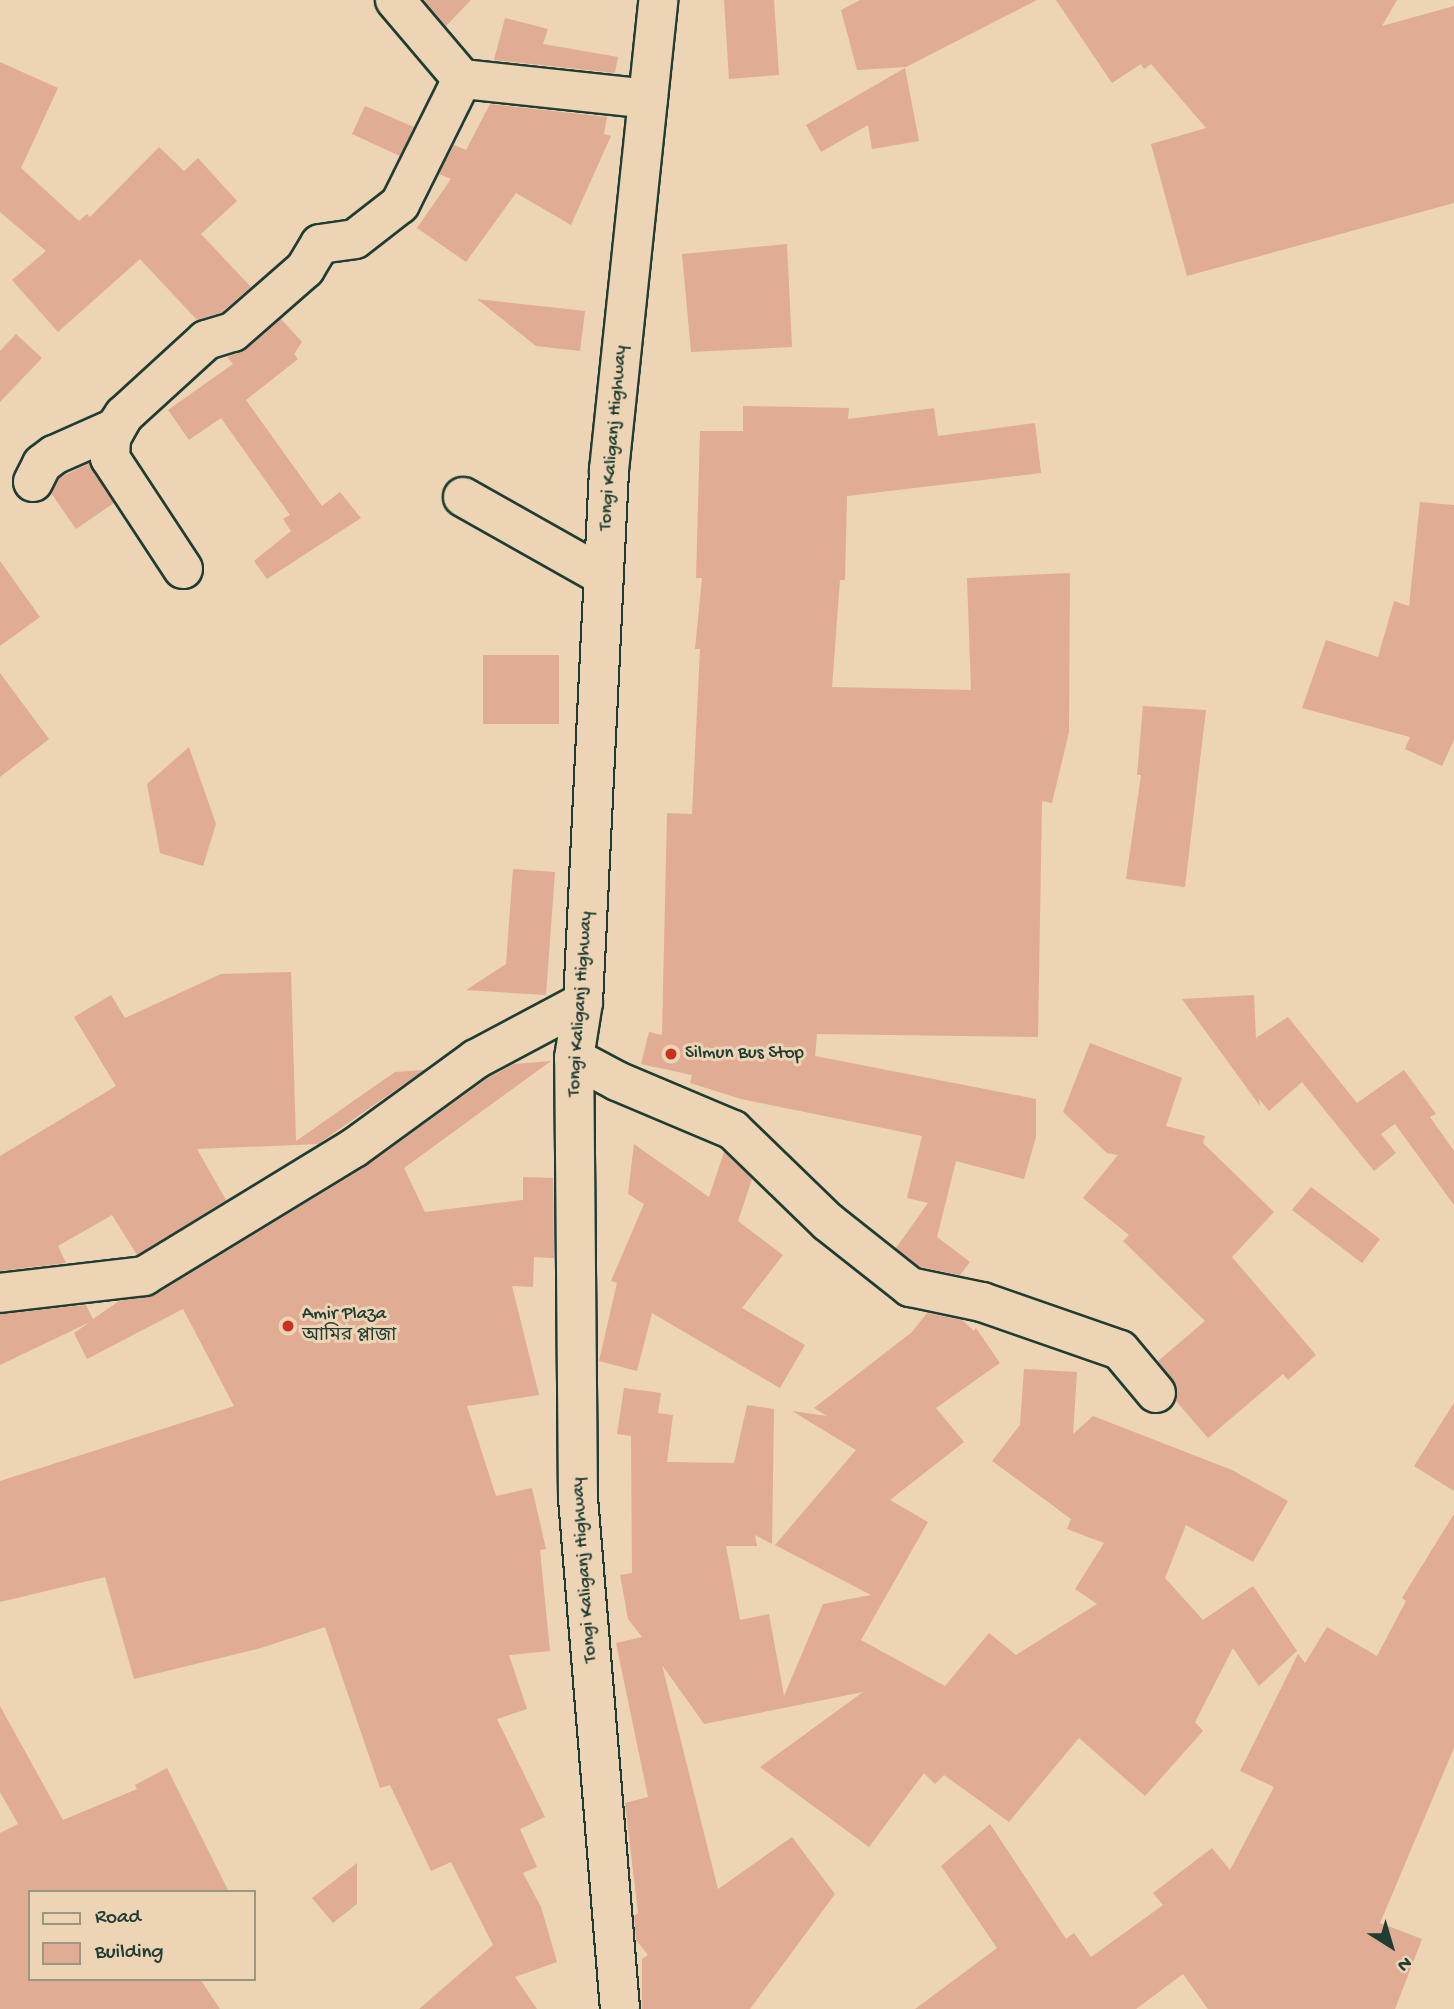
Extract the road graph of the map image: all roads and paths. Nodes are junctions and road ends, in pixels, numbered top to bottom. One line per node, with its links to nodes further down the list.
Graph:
1 (395, 0): 3 (street)
2 (658, 0): 4 (street, Tongi Kaliganj Highway)
3 (462, 79): 4 (street); 5 (street)
4 (649, 99): 9 (street, Tongi Kaliganj Highway)
5 (124, 415): 6 (street); 8 (street)
6 (33, 482)
7 (464, 497): 9 (street)
8 (183, 569)
9 (603, 576): 10 (street, Tongi Kaliganj Highway)
10 (583, 1002): 11 (street, Tongi Kaliganj Highway); 12 (street)
11 (574, 1058): 13 (street); 14 (street, Tongi Kaliganj Highway)
12 (0, 1293)
13 (1156, 1393)
14 (620, 2009)

